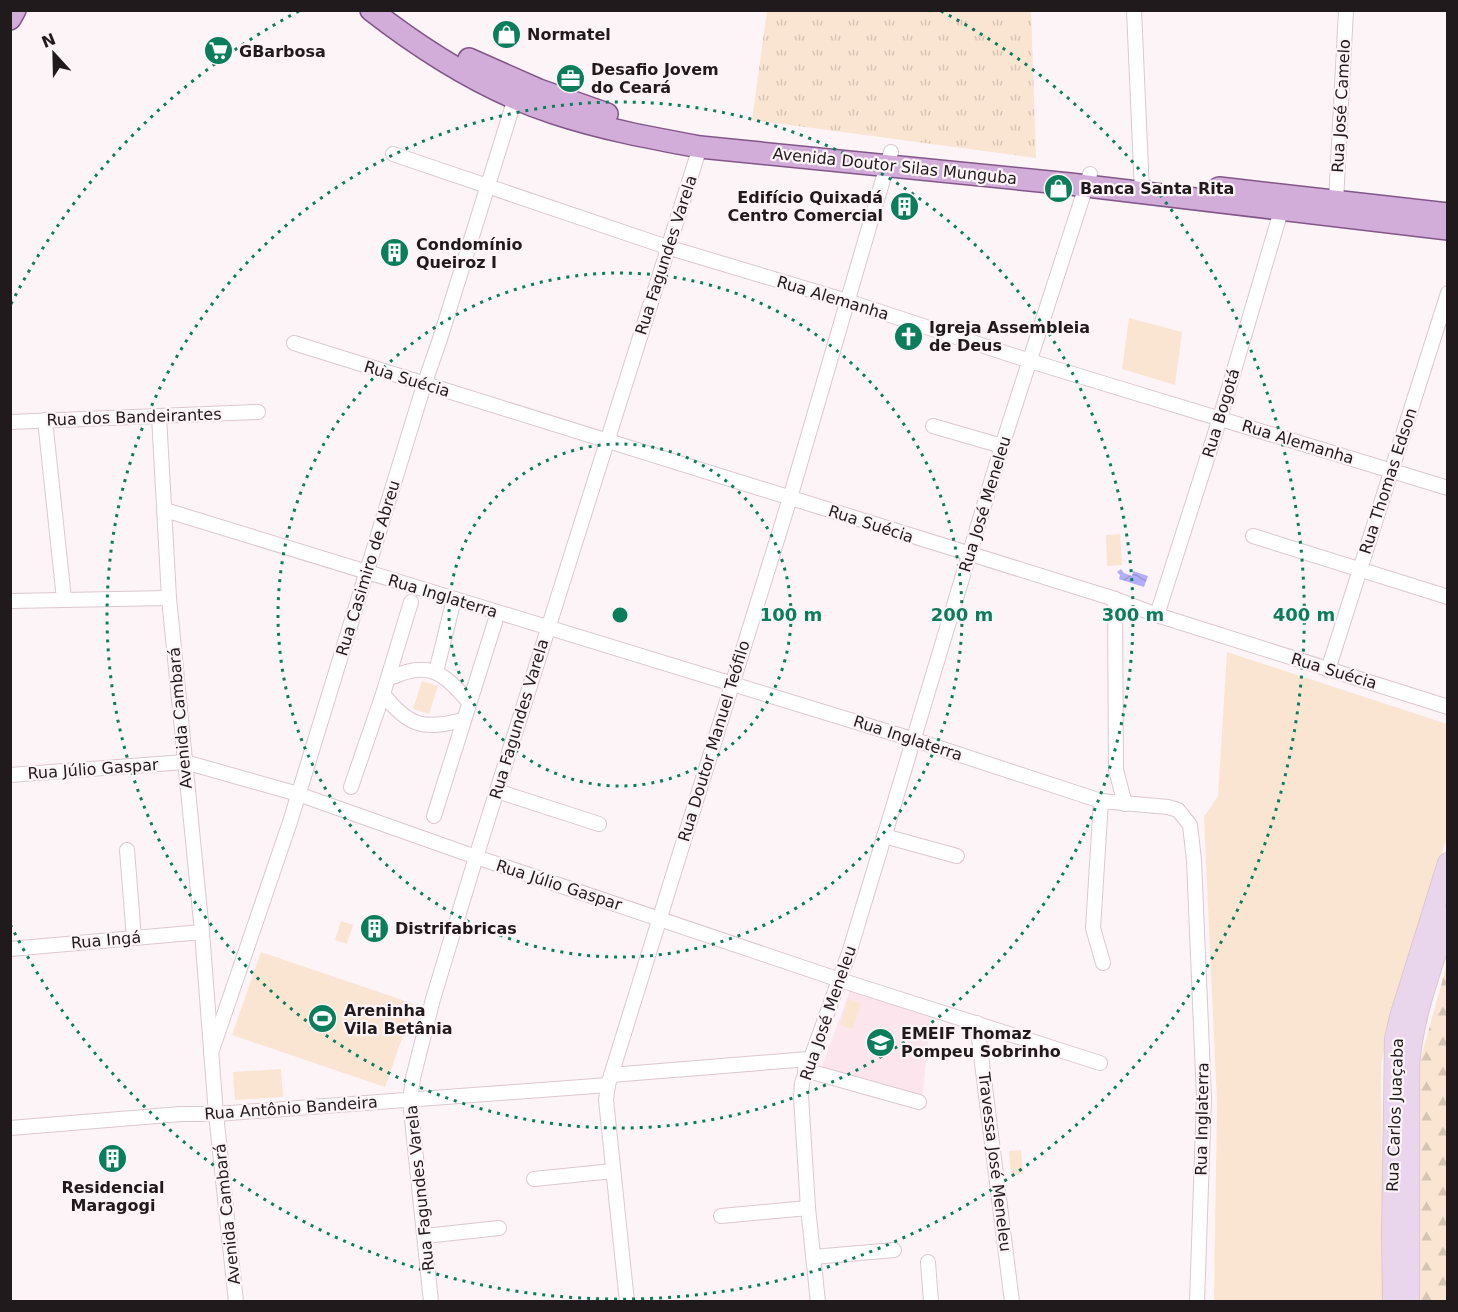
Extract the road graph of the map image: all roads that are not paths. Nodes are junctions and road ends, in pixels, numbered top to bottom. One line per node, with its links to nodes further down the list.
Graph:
1 (15, 10): 6 (main road)
2 (372, 10): 7 (main road, Avenida Doutor Silas Munguba)
3 (394, 10): 7 (main road, Avenida Doutor Silas Munguba)
4 (1134, 10): 12 (street)
5 (1346, 10): 14 (street, Rua José Camelo)
6 (10, 20)
7 (517, 90): 8 (main road, Avenida Doutor Silas Munguba); 10 (main road, Avenida Doutor Silas Munguba); 13 (street, Rua Casimiro de Abreu)
8 (700, 147): 10 (main road, Avenida Doutor Silas Munguba); 18 (street, Rua Fagundes Varela)
9 (393, 154): 13 (street, Rua Alemanha)
10 (890, 159): 11 (main road, Avenida Doutor Silas Munguba); 20 (street, Rua Doutor Manuel Teófilo)
11 (1088, 180): 12 (main road, Avenida Doutor Silas Munguba); 22 (street, Rua José Meneleu)
12 (1142, 186): 14 (main road, Avenida Doutor Silas Munguba); 15 (main road, Avenida Doutor Silas Munguba)
13 (486, 187): 18 (street, Rua Alemanha); 23 (street, Rua Casimiro de Abreu)
14 (1336, 201): 16 (main road, Avenida Doutor Silas Munguba)
15 (1281, 211): 17 (main road, Avenida Doutor Silas Munguba); 26 (street, Rua Bogotá)
16 (1448, 214)
17 (1448, 229)
18 (667, 247): 20 (street, Rua Alemanha); 30 (street, Rua Fagundes Varela)
19 (1448, 293): 32 (street, Rua Thomas Edson)
20 (847, 301): 22 (street, Rua Alemanha); 34 (street, Rua Doutor Manuel Teófilo)
21 (294, 343): 23 (street, Rua Suécia)
22 (1030, 361): 26 (street, Rua Alemanha); 31 (street, Rua José Meneleu)
23 (424, 385): 30 (street, Rua Suécia); 39 (street, Rua Casimiro de Abreu)
24 (258, 412): 25 (street, Rua dos Bandeirantes)
25 (159, 416): 27 (street, Rua dos Bandeirantes); 35 (street, Avenida Cambará)
26 (1220, 418): 32 (street, Rua Alemanha); 47 (street, Rua Bogotá)
27 (45, 420): 28 (street, Rua dos Bandeirantes); 42 (street)
28 (10, 422)
29 (933, 426): 31 (street)
30 (608, 440): 34 (street, Rua Suécia); 49 (street, Rua Fagundes Varela)
31 (1002, 446): 37 (street, Rua José Meneleu)
32 (1392, 471): 33 (street, Rua Alemanha); 38 (street, Rua Thomas Edson)
33 (1448, 488)
34 (790, 498): 37 (street, Rua Suécia); 53 (street, Rua Doutor Manuel Teófilo)
35 (165, 510): 39 (street, Rua Inglaterra); 41 (street, Avenida Cambará)
36 (1253, 536): 38 (street)
37 (970, 555): 44 (street, Rua Suécia); 58 (street, Rua José Meneleu)
38 (1360, 568): 40 (street); 50 (street, Rua Thomas Edson)
39 (366, 573): 43 (street, Rua Inglaterra); 63 (street, Rua Casimiro de Abreu)
40 (1448, 597)
41 (169, 598): 42 (street); 59 (street, Avenida Cambará)
42 (64, 599): 45 (street)
43 (454, 599): 49 (street, Rua Inglaterra); 51 (street)
44 (1115, 599): 47 (street, Rua Suécia); 65 (street)
45 (10, 601)
46 (411, 602): 52 (street)
47 (1157, 615): 50 (street, Rua Suécia)
48 (495, 622): 55 (street)
49 (548, 629): 53 (street, Rua Inglaterra); 62 (street, Rua Fagundes Varela)
50 (1329, 670): 56 (street, Rua Suécia)
51 (436, 672): 52 (street); 55 (street)
52 (388, 679): 54 (street)
53 (731, 684): 58 (street, Rua Inglaterra); 74 (street, Rua Doutor Manuel Teófilo)
54 (383, 694): 57 (street); 61 (street)
55 (469, 702): 57 (street)
56 (1448, 707)
57 (463, 720): 66 (street)
58 (915, 740): 64 (street, Rua Inglaterra); 68 (street, Rua José Meneleu)
59 (184, 762): 60 (street, Rua Júlio Gaspar); 63 (street, Rua Júlio Gaspar); 75 (street, Avenida Cambará)
60 (10, 775)
61 (351, 787)
62 (497, 791): 67 (street); 71 (street, Rua Fagundes Varela)
63 (298, 794): 71 (street, Rua Júlio Gaspar); 80 (street, Rua Casimiro de Abreu)
64 (1101, 801): 65 (street, Rua Inglaterra); 78 (street)
65 (1125, 804): 105 (street, Rua Inglaterra)
66 (434, 816)
67 (599, 824)
68 (884, 836): 70 (street); 79 (street, Rua José Meneleu)
69 (127, 850): 76 (street)
70 (957, 856)
71 (476, 857): 74 (street, Rua Júlio Gaspar); 85 (street, Rua Fagundes Varela)
72 (1448, 863): 94 (street, Rua Carlos Juaçaba)
73 (1448, 917): 94 (street, Rua Carlos Juaçaba)
74 (660, 918): 79 (street, Rua Júlio Gaspar); 84 (street, Rua Doutor Manuel Teófilo)
75 (202, 932): 76 (street, Rua Ingá); 80 (street, Avenida Cambará)
76 (134, 938): 77 (street, Rua Ingá)
77 (10, 949)
78 (1103, 963)
79 (840, 980): 81 (street, Rua Júlio Gaspar); 83 (street, Rua José Meneleu)
80 (214, 1020): 87 (street, Avenida Cambará)
81 (977, 1023): 82 (street, Rua Júlio Gaspar); 104 (street, Travessa José Meneleu)
82 (1100, 1063)
83 (807, 1065): 84 (street, Rua Antônio Bandeira); 86 (street); 91 (street, Rua José Meneleu)
84 (610, 1080): 85 (street, Rua Antônio Bandeira); 89 (street, Rua Doutor Manuel Teófilo)
85 (410, 1100): 87 (street, Rua Antônio Bandeira); 95 (street, Rua Fagundes Varela)
86 (919, 1102)
87 (216, 1114): 88 (street, Rua Antônio Bandeira); 99 (street, Avenida Cambará)
88 (10, 1128)
89 (613, 1171): 90 (street); 101 (street, Rua Doutor Manuel Teófilo)
90 (534, 1179)
91 (808, 1208): 92 (street); 97 (street, Rua José Meneleu)
92 (721, 1216)
93 (499, 1228): 95 (street)
94 (1400, 1233): 106 (street, Rua Carlos Juaçaba); 107 (street, Rua Carlos Juaçaba)
95 (424, 1236): 100 (street, Rua Fagundes Varela)
96 (894, 1250): 97 (street)
97 (813, 1257): 102 (street, Rua José Meneleu)
98 (927, 1262): 103 (street)
99 (236, 1302)
100 (431, 1302)
101 (627, 1302)
102 (818, 1302)
103 (931, 1302)
104 (1012, 1302)
105 (1197, 1302)
106 (1393, 1302)
107 (1409, 1302)

